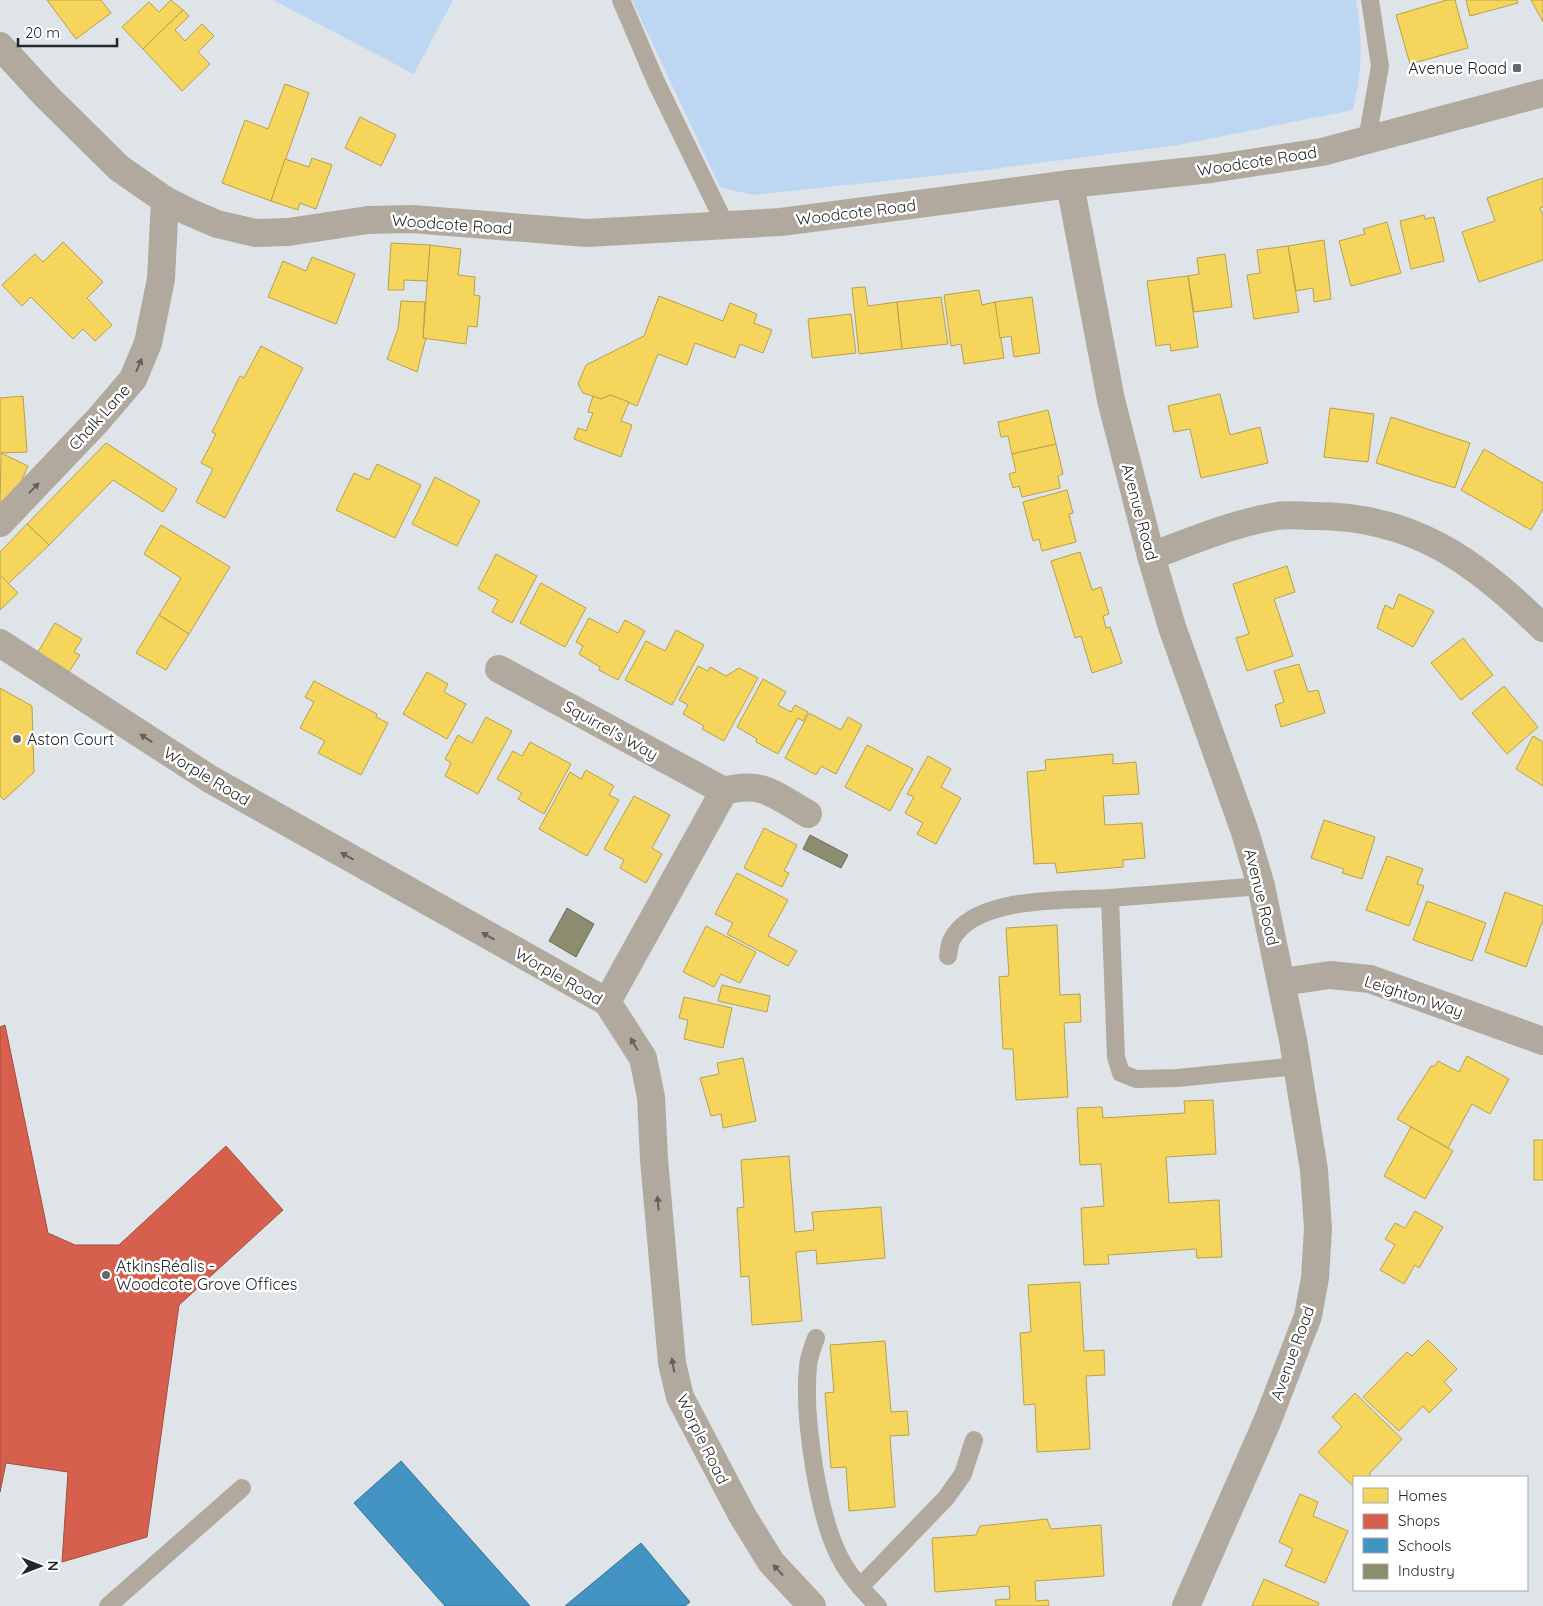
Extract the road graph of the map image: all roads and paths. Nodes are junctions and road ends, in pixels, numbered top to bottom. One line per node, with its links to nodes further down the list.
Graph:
1 (621, 0): 8 (lane)
2 (1370, 0): 5 (lane)
3 (0, 46): 7 (street, Woodcote Road)
4 (1543, 93): 5 (street, Woodcote Road)
5 (1367, 140): 6 (street, Woodcote Road)
6 (1070, 184): 8 (street, Woodcote Road); 10 (street, Avenue Road)
7 (165, 200): 8 (street, Woodcote Road); 9 (street, Chalk Lane, one-way to 7)
8 (726, 226)
9 (0, 523)
10 (1151, 556): 11 (street); 16 (street, Avenue Road)
11 (1543, 628)
12 (0, 643): 20 (street, Worple Road, one-way to 12)
13 (499, 669): 14 (street, Squirrel's Way)
14 (724, 791): 15 (street); 20 (street)
15 (808, 814)
16 (1261, 886): 17 (lane); 19 (street, Avenue Road)
17 (1110, 898): 18 (lane); 22 (lane)
18 (948, 956)
19 (1282, 982): 21 (street, Leighton Way); 22 (street, Avenue Road)
20 (607, 1002): 28 (street, Worple Road, one-way to 20)
21 (1543, 1042)
22 (1298, 1066): 30 (street, Avenue Road)
23 (816, 1338): 26 (lane)
24 (974, 1440): 26 (lane)
25 (242, 1488): 27 (lane)
26 (860, 1587): 29 (lane)
27 (108, 1606)
28 (812, 1606)
29 (878, 1606)
30 (1186, 1606)

